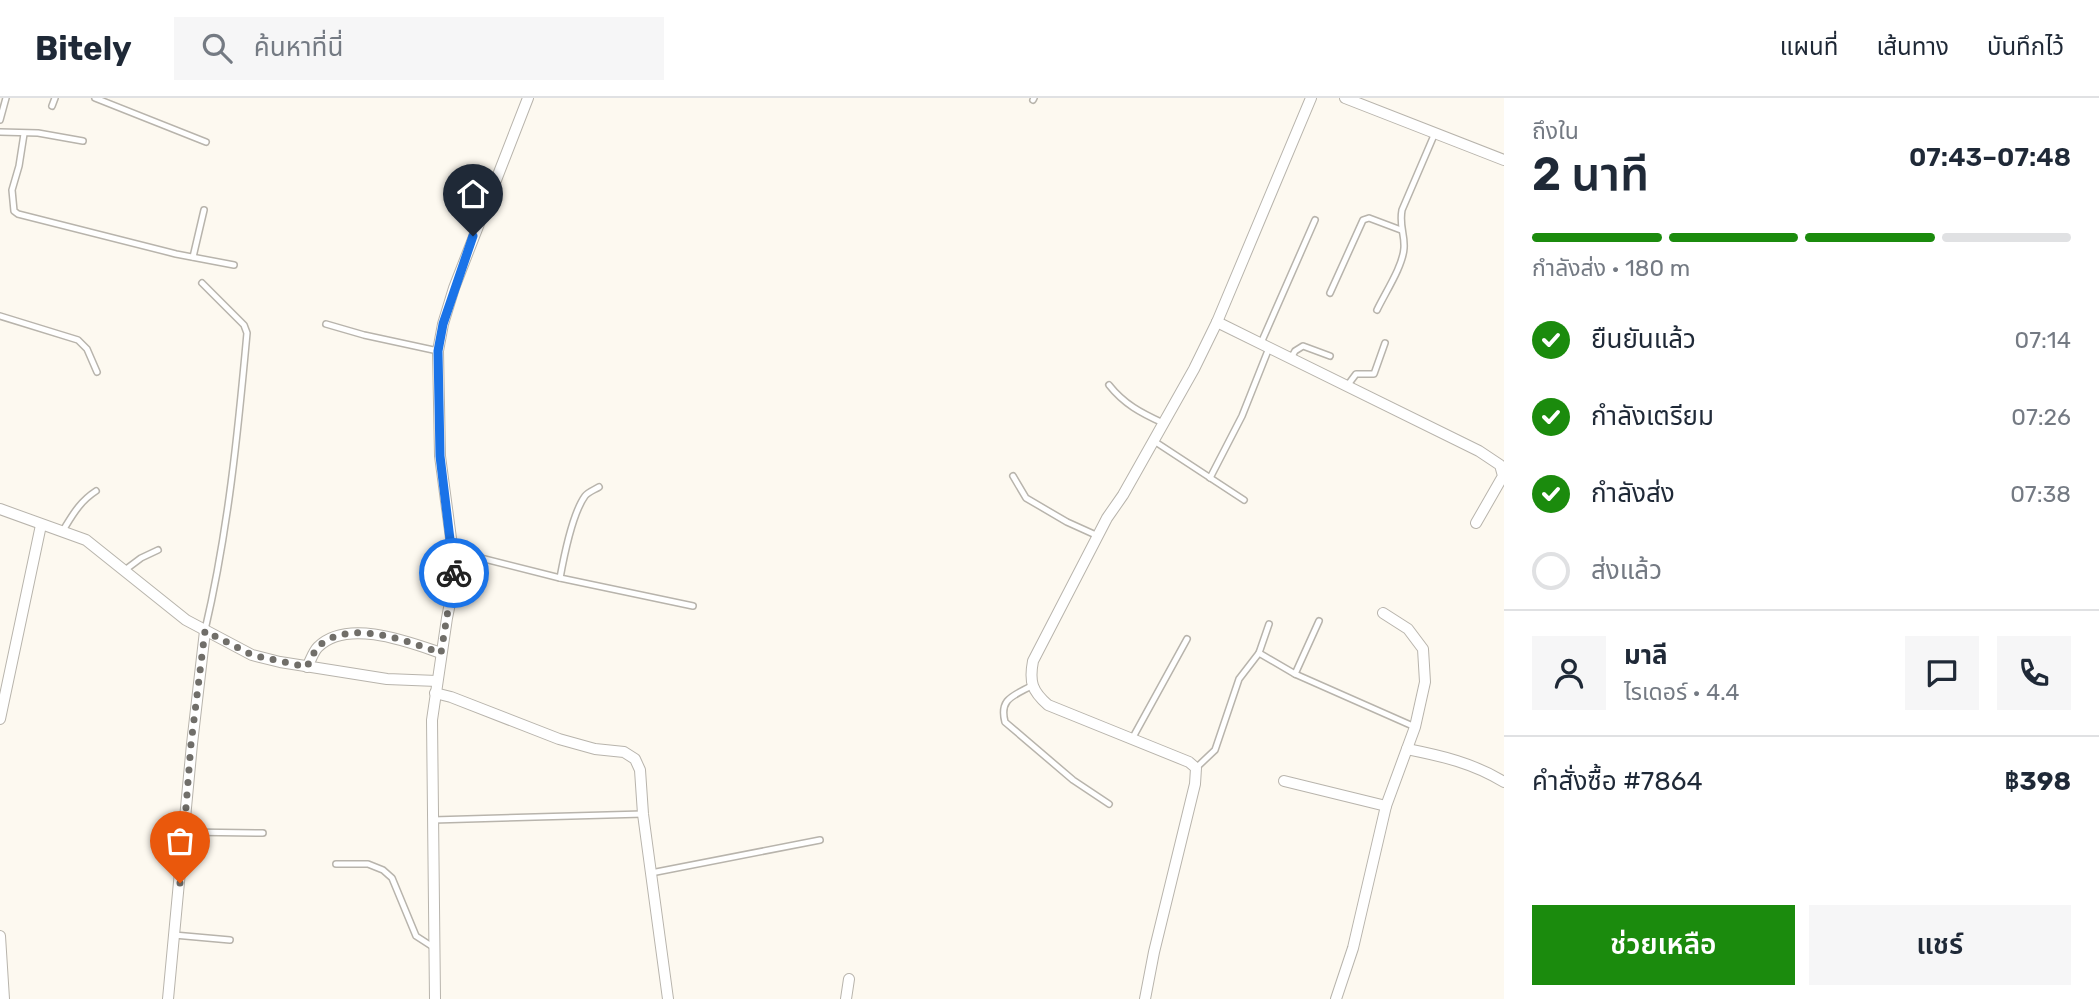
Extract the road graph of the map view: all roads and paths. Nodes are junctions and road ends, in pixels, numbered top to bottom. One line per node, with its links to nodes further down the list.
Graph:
1 (5, 98): 8 (lane)
2 (55, 98): 7 (lane)
3 (95, 98): 13 (lane)
4 (528, 98): 28 (street)
5 (1311, 98): 24 (street)
6 (1345, 98): 10 (street)
7 (52, 106)
8 (0, 120)
9 (0, 132): 11 (lane)
10 (1434, 133): 14 (street); 17 (lane)
11 (24, 134): 12 (lane); 18 (lane)
12 (83, 141)
13 (206, 142)
14 (1504, 160)
15 (204, 210): 18 (lane)
16 (1315, 220): 27 (lane)
17 (1401, 230): 21 (lane); 22 (lane)
18 (193, 257): 19 (lane)
19 (234, 265)
20 (202, 283): 54 (lane)
21 (1330, 293)
22 (1377, 310)
23 (0, 316): 31 (lane)
24 (1217, 322): 27 (street); 34 (street)
25 (326, 324): 28 (lane)
26 (1385, 342): 33 (lane)
27 (1265, 346): 30 (street); 37 (lane)
28 (438, 351): 47 (street)
29 (1330, 356): 30 (lane)
30 (1291, 358): 33 (street)
31 (97, 372)
32 (1109, 385): 34 (lane)
33 (1347, 386): 42 (street)
34 (1164, 424): 35 (street)
35 (1154, 441): 37 (lane); 45 (street)
36 (1013, 477): 45 (lane)
37 (1210, 478): 40 (lane)
38 (599, 487): 49 (lane)
39 (96, 491): 44 (lane)
40 (1244, 500)
41 (0, 509): 43 (street)
42 (1476, 523)
43 (41, 525): 44 (street); 63 (street)
44 (62, 532): 48 (street)
45 (1098, 536): 61 (street)
46 (158, 550): 48 (lane)
47 (453, 551): 49 (lane); 56 (street)
48 (125, 570): 54 (street)
49 (561, 578): 50 (lane)
50 (692, 606)
51 (1383, 613): 64 (street)
52 (1319, 621): 59 (lane)
53 (1269, 624): 57 (lane)
54 (205, 631): 58 (street); 74 (street)
55 (1187, 639): 65 (lane)
56 (441, 653): 58 (street); 60 (street)
57 (1259, 653): 59 (lane); 67 (lane)
58 (307, 667): 60 (street)
59 (1296, 674): 64 (lane)
60 (437, 681): 62 (street)
61 (1031, 686): 65 (street); 70 (lane)
62 (435, 693): 72 (street); 73 (street)
63 (0, 719)
64 (1415, 727): 66 (street)
65 (1132, 739): 67 (street)
66 (1407, 749): 69 (street); 71 (street)
67 (1196, 768): 89 (street)
68 (1284, 781): 71 (street)
69 (1504, 782)
70 (1110, 804)
71 (1386, 806): 90 (street)
72 (643, 814): 73 (lane); 78 (street)
73 (433, 820): 82 (street)
74 (184, 832): 75 (lane); 79 (street)
75 (263, 833)
76 (820, 840): 78 (lane)
77 (335, 864): 82 (lane)
78 (651, 873): 87 (street)
79 (174, 935): 81 (lane); 85 (street)
80 (0, 936): 84 (street)
81 (230, 940)
82 (433, 947): 86 (street)
83 (849, 979): 88 (street)
84 (4, 999)
85 (168, 999)
86 (435, 999)
87 (668, 999)
88 (846, 999)
89 (1145, 999)
90 (1336, 999)

